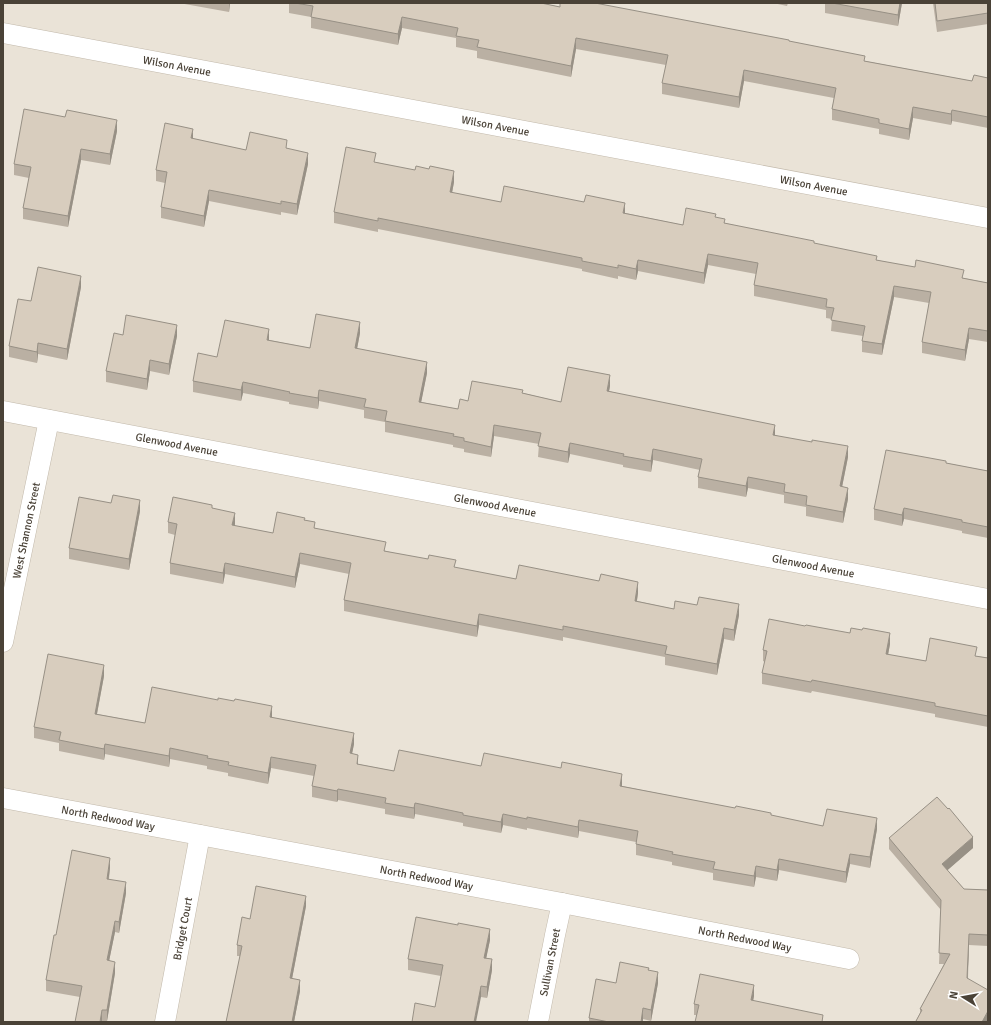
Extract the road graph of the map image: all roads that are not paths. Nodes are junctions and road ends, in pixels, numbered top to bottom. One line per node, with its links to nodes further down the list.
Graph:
1 (3, 33): 2 (street, Wilson Avenue)
2 (988, 218)
3 (3, 411): 4 (street, Glenwood Avenue)
4 (49, 420): 5 (street, Glenwood Avenue); 6 (street, West Shannon Street)
5 (988, 599)
6 (3, 642)
7 (3, 798): 8 (street, North Redwood Way)
8 (200, 834): 9 (street, North Redwood Way); 11 (street, Bridget Court)
9 (562, 903): 10 (street, North Redwood Way); 12 (street, Sullivan Street)
10 (850, 959)
11 (165, 1022)
12 (538, 1022)

